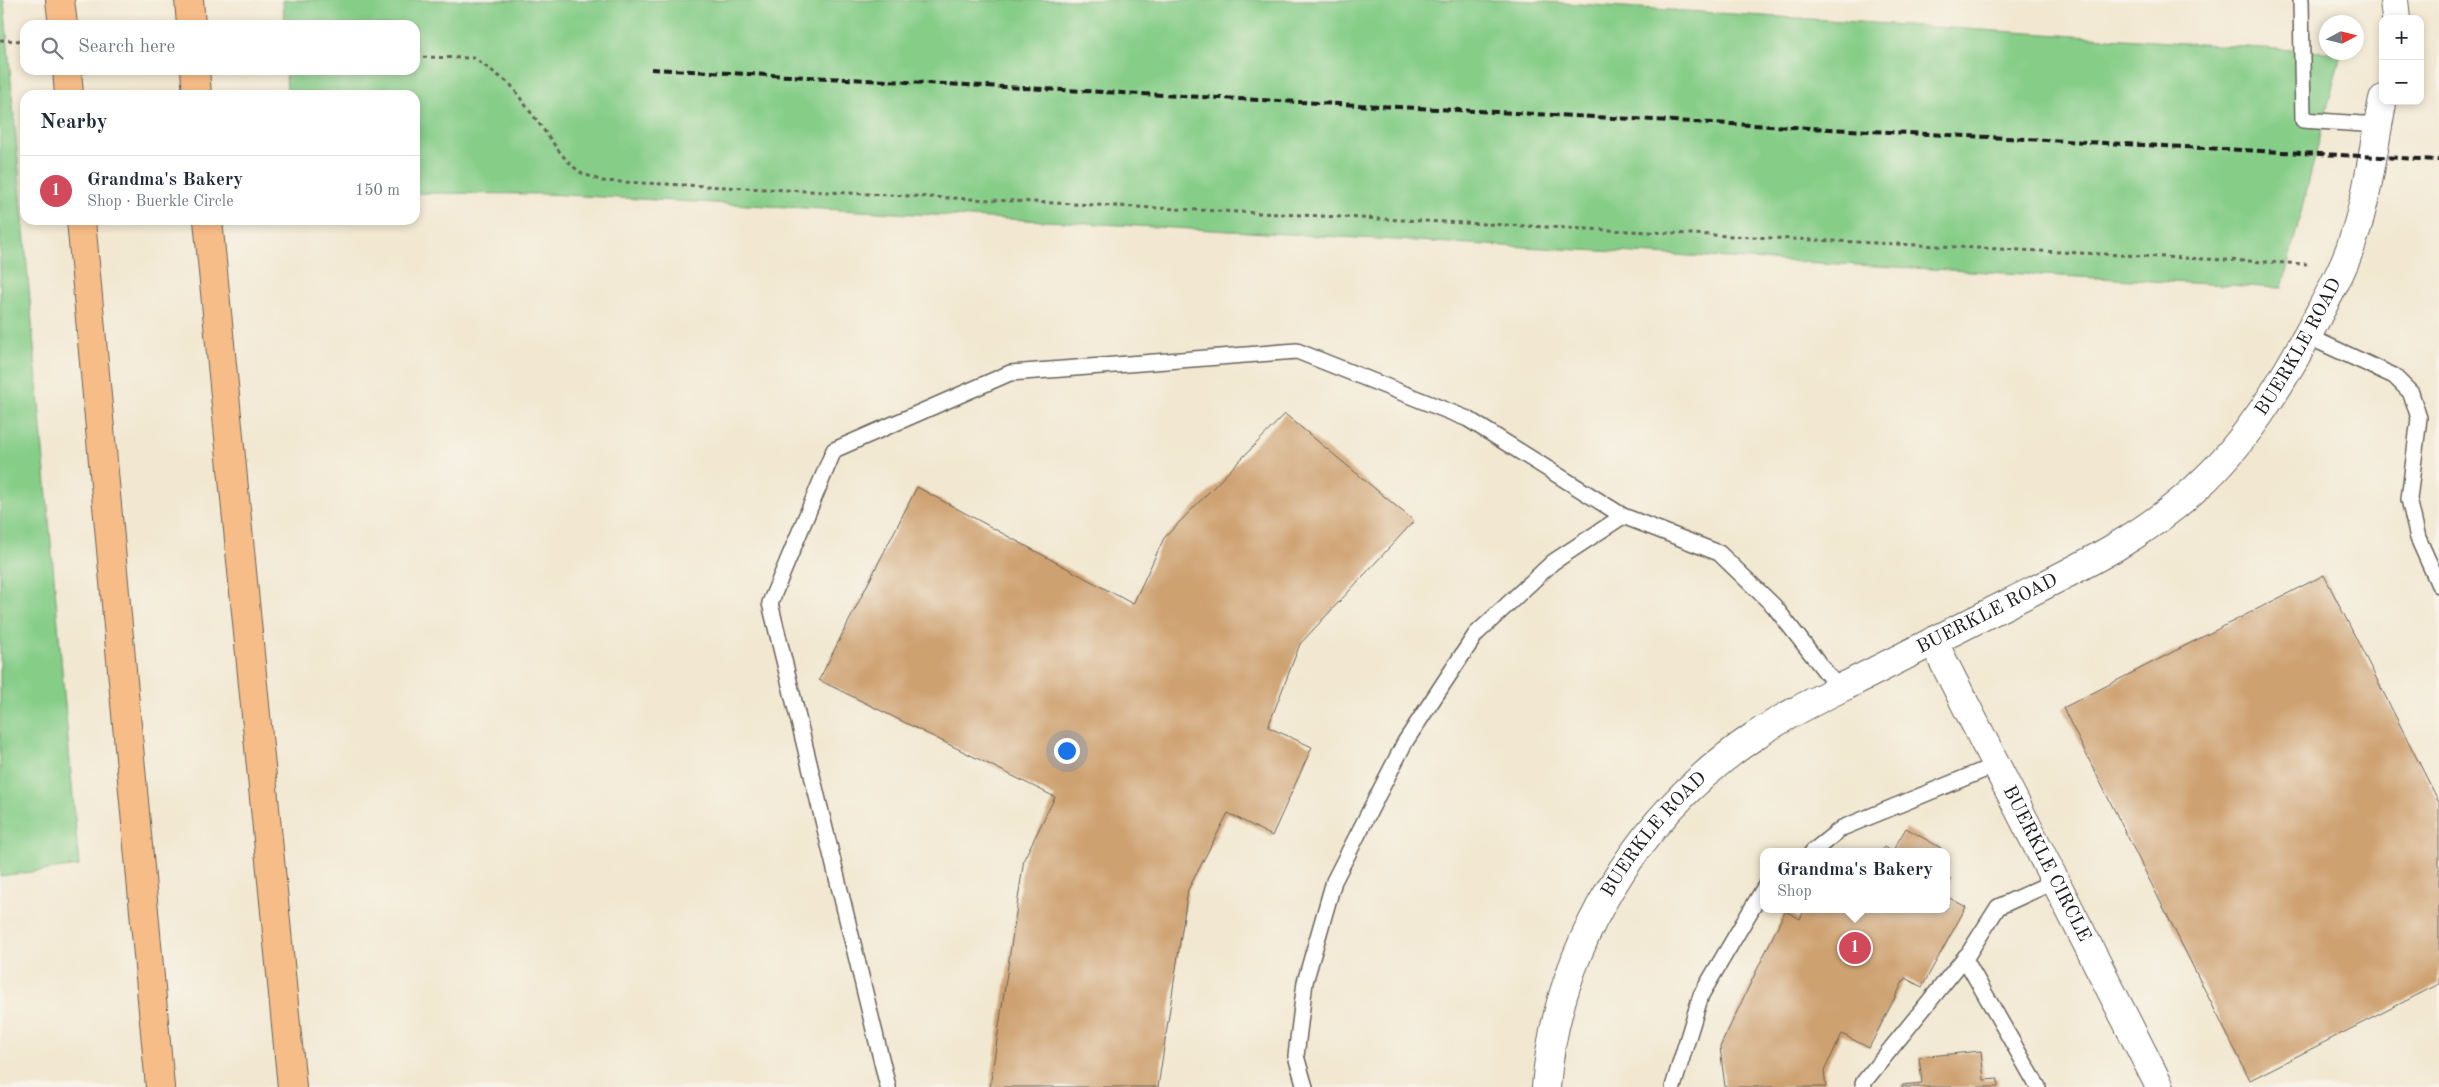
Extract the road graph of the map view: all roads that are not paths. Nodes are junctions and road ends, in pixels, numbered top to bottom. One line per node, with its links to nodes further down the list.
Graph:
1 (60, 0): 6 (highway)
2 (188, 0): 7 (highway)
3 (2302, 0): 13 (lane)
4 (2394, 0): 5 (street)
5 (2396, 15)
6 (62, 20)
7 (190, 20)
8 (67, 75): 10 (highway)
9 (195, 75): 11 (highway)
10 (69, 90)
11 (197, 90)
12 (2382, 105): 13 (street, BUERKLE ROAD)
13 (2378, 125): 16 (street, BUERKLE ROAD)
14 (81, 225): 26 (highway)
15 (208, 225): 27 (highway)
16 (2307, 336): 18 (lane); 19 (street, BUERKLE ROAD)
17 (1623, 516): 20 (lane); 28 (lane); 29 (lane)
18 (2439, 584)
19 (1934, 641): 20 (street, BUERKLE ROAD); 21 (street, BUERKLE CIRCLE)
20 (1839, 689): 30 (street, BUERKLE ROAD)
21 (1996, 765): 22 (lane); 23 (street, BUERKLE CIRCLE)
22 (1817, 848)
23 (2055, 881): 25 (lane); 34 (street, BUERKLE CIRCLE)
24 (1760, 895): 31 (lane)
25 (1966, 956): 32 (lane); 33 (lane)
26 (160, 1087)
27 (292, 1087)
28 (888, 1087)
29 (1304, 1087)
30 (1546, 1087)
31 (1673, 1087)
32 (1864, 1087)
33 (2038, 1087)
34 (2160, 1087)

